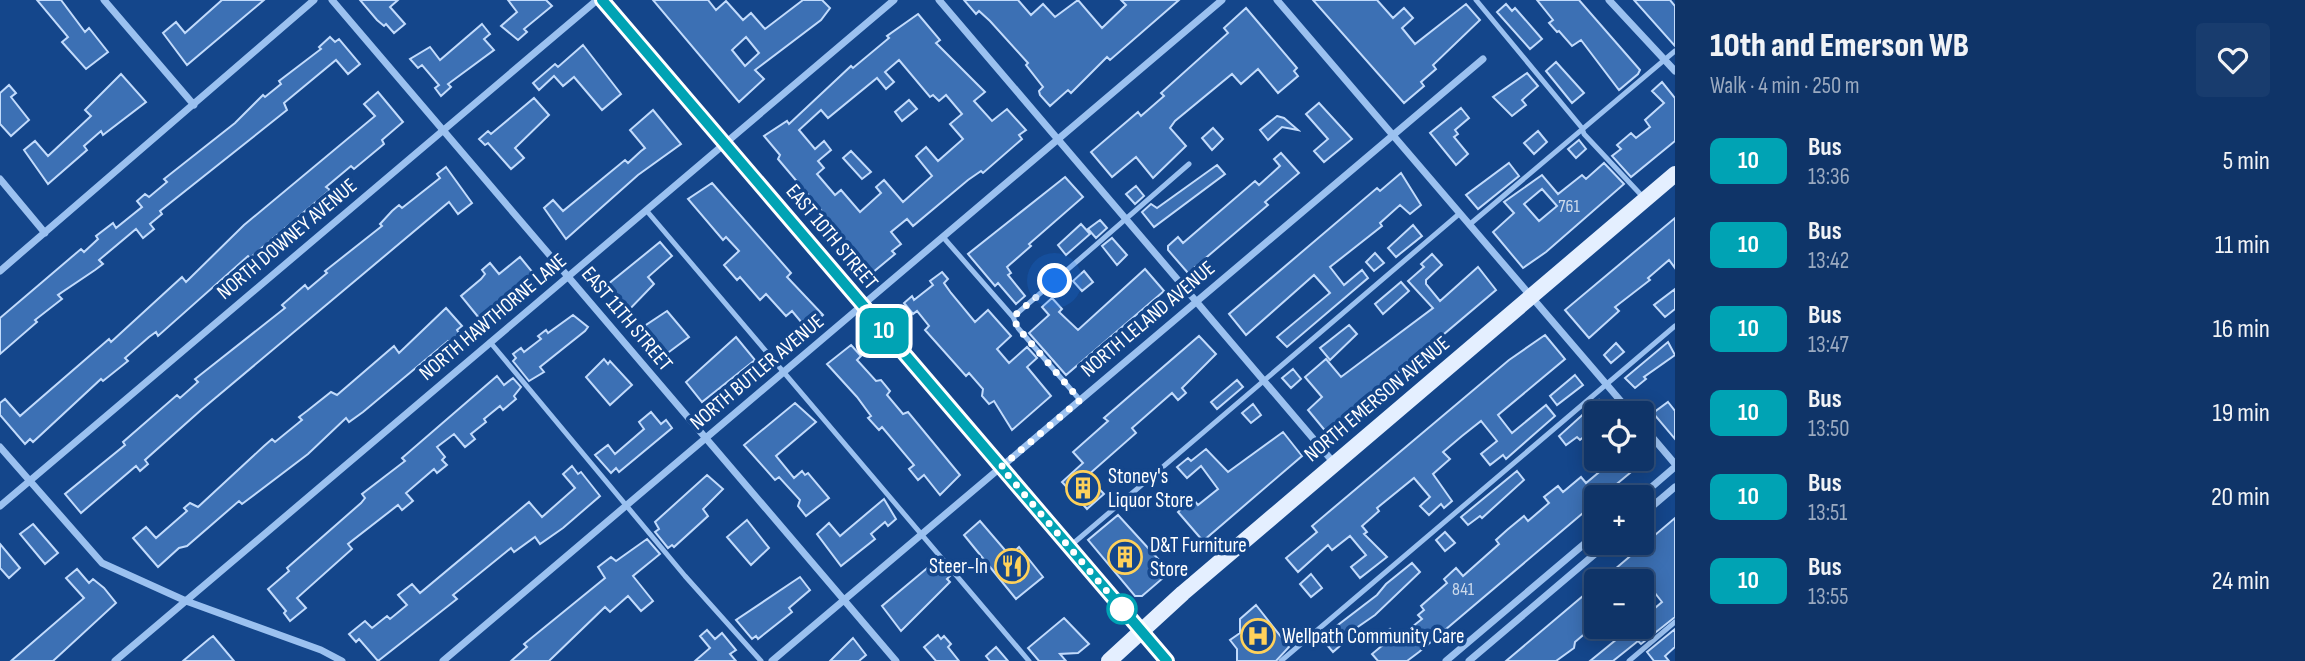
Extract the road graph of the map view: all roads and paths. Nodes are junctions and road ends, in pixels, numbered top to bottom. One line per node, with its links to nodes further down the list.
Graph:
1 (104, 0): 15 (street)
2 (314, 0): 15 (street)
3 (332, 0): 17 (street, EAST 11TH STREET)
4 (599, 0): 17 (street, NORTH DOWNEY AVENUE); 20 (main road, EAST 10TH STREET)
5 (894, 0): 20 (street, NORTH HAWTHORNE LANE)
6 (939, 0): 19 (street)
7 (1222, 0): 19 (street, NORTH BUTLER AVENUE)
8 (1277, 0): 18 (street)
9 (1476, 0): 16 (lane)
10 (1609, 0): 13 (street)
11 (1675, 51): 13 (lane)
12 (1483, 59): 18 (street, NORTH LELAND AVENUE)
13 (1664, 60): 14 (street); 16 (lane)
14 (1675, 71)
15 (194, 105): 29 (street)
16 (1582, 128): 24 (lane); 28 (lane)
17 (443, 130): 32 (street, EAST 11TH STREET); 50 (street, NORTH DOWNEY AVENUE)
18 (1393, 136): 26 (street); 34 (street, NORTH LELAND AVENUE)
19 (1059, 139): 27 (street); 30 (street, NORTH BUTLER AVENUE)
20 (724, 144): 25 (street, NORTH HAWTHORNE LANE); 35 (main road, EAST 10TH STREET)
21 (1189, 164): 27 (lane)
22 (1675, 174): 24 (main road, NORTH EMERSON AVENUE)
23 (0, 180): 29 (street)
24 (1645, 199): 33 (main road, NORTH EMERSON AVENUE)
25 (646, 210): 32 (street, NORTH HAWTHORNE LANE); 39 (lane)
26 (1460, 214): 28 (street); 40 (lane)
27 (1126, 219): 34 (street); 36 (lane)
28 (1469, 225): 33 (street)
29 (45, 233): 31 (street)
30 (943, 237): 35 (street, NORTH BUTLER AVENUE); 36 (lane)
31 (0, 271)
32 (568, 276): 38 (street, NORTH HAWTHORNE LANE); 44 (street, EAST 11TH STREET)
33 (1530, 297): 41 (street); 47 (main road, NORTH EMERSON AVENUE)
34 (1196, 301): 40 (street); 42 (street, NORTH LELAND AVENUE)
35 (862, 306): 39 (street, NORTH BUTLER AVENUE); 49 (main road, EAST 10TH STREET)
36 (1013, 317): 42 (lane)
37 (1675, 326): 41 (lane)
38 (490, 342): 53 (lane); 61 (street, NORTH HAWTHORNE LANE)
39 (782, 373): 44 (street, NORTH BUTLER AVENUE); 56 (lane)
40 (1264, 380): 47 (street); 58 (lane)
41 (1606, 385): 43 (street); 75 (lane)
42 (1080, 400): 49 (street, NORTH LELAND AVENUE)
43 (1620, 401)
44 (706, 438): 53 (street, NORTH BUTLER AVENUE); 60 (street, EAST 11TH STREET)
45 (1654, 440): 48 (street)
46 (0, 447): 50 (street)
47 (1334, 463): 63 (main road, NORTH EMERSON AVENUE)
48 (1675, 466): 51 (street)
49 (1001, 467): 56 (street, NORTH LELAND AVENUE); 58 (main road, EAST 10TH STREET)
50 (29, 481): 55 (street, NORTH DOWNEY AVENUE); 61 (street)
51 (1654, 485)
52 (1675, 487): 54 (street)
53 (627, 505): 68 (street, NORTH BUTLER AVENUE); 69 (lane)
54 (1654, 505)
55 (0, 506)
56 (921, 535): 60 (street, NORTH LELAND AVENUE); 72 (lane)
57 (1584, 544): 64 (street)
58 (1069, 547): 63 (main road, EAST 10TH STREET)
59 (1594, 555): 65 (street)
60 (844, 600): 70 (street, NORTH LELAND AVENUE); 71 (street, EAST 11TH STREET)
61 (186, 601): 66 (street, NORTH HAWTHORNE LANE); 67 (street)
62 (1675, 622): 78 (lane)
63 (1142, 632): 73 (main road, NORTH EMERSON AVENUE); 74 (main road, EAST 10TH STREET)
64 (1479, 634): 65 (street); 76 (street)
65 (1488, 645): 77 (street)
66 (115, 661)
67 (342, 661)
68 (443, 661)
69 (761, 661)
70 (772, 661)
71 (896, 661)
72 (1029, 661)
73 (1110, 661)
74 (1167, 661)
75 (1281, 661)
76 (1446, 661)
77 (1469, 661)
78 (1629, 661)

